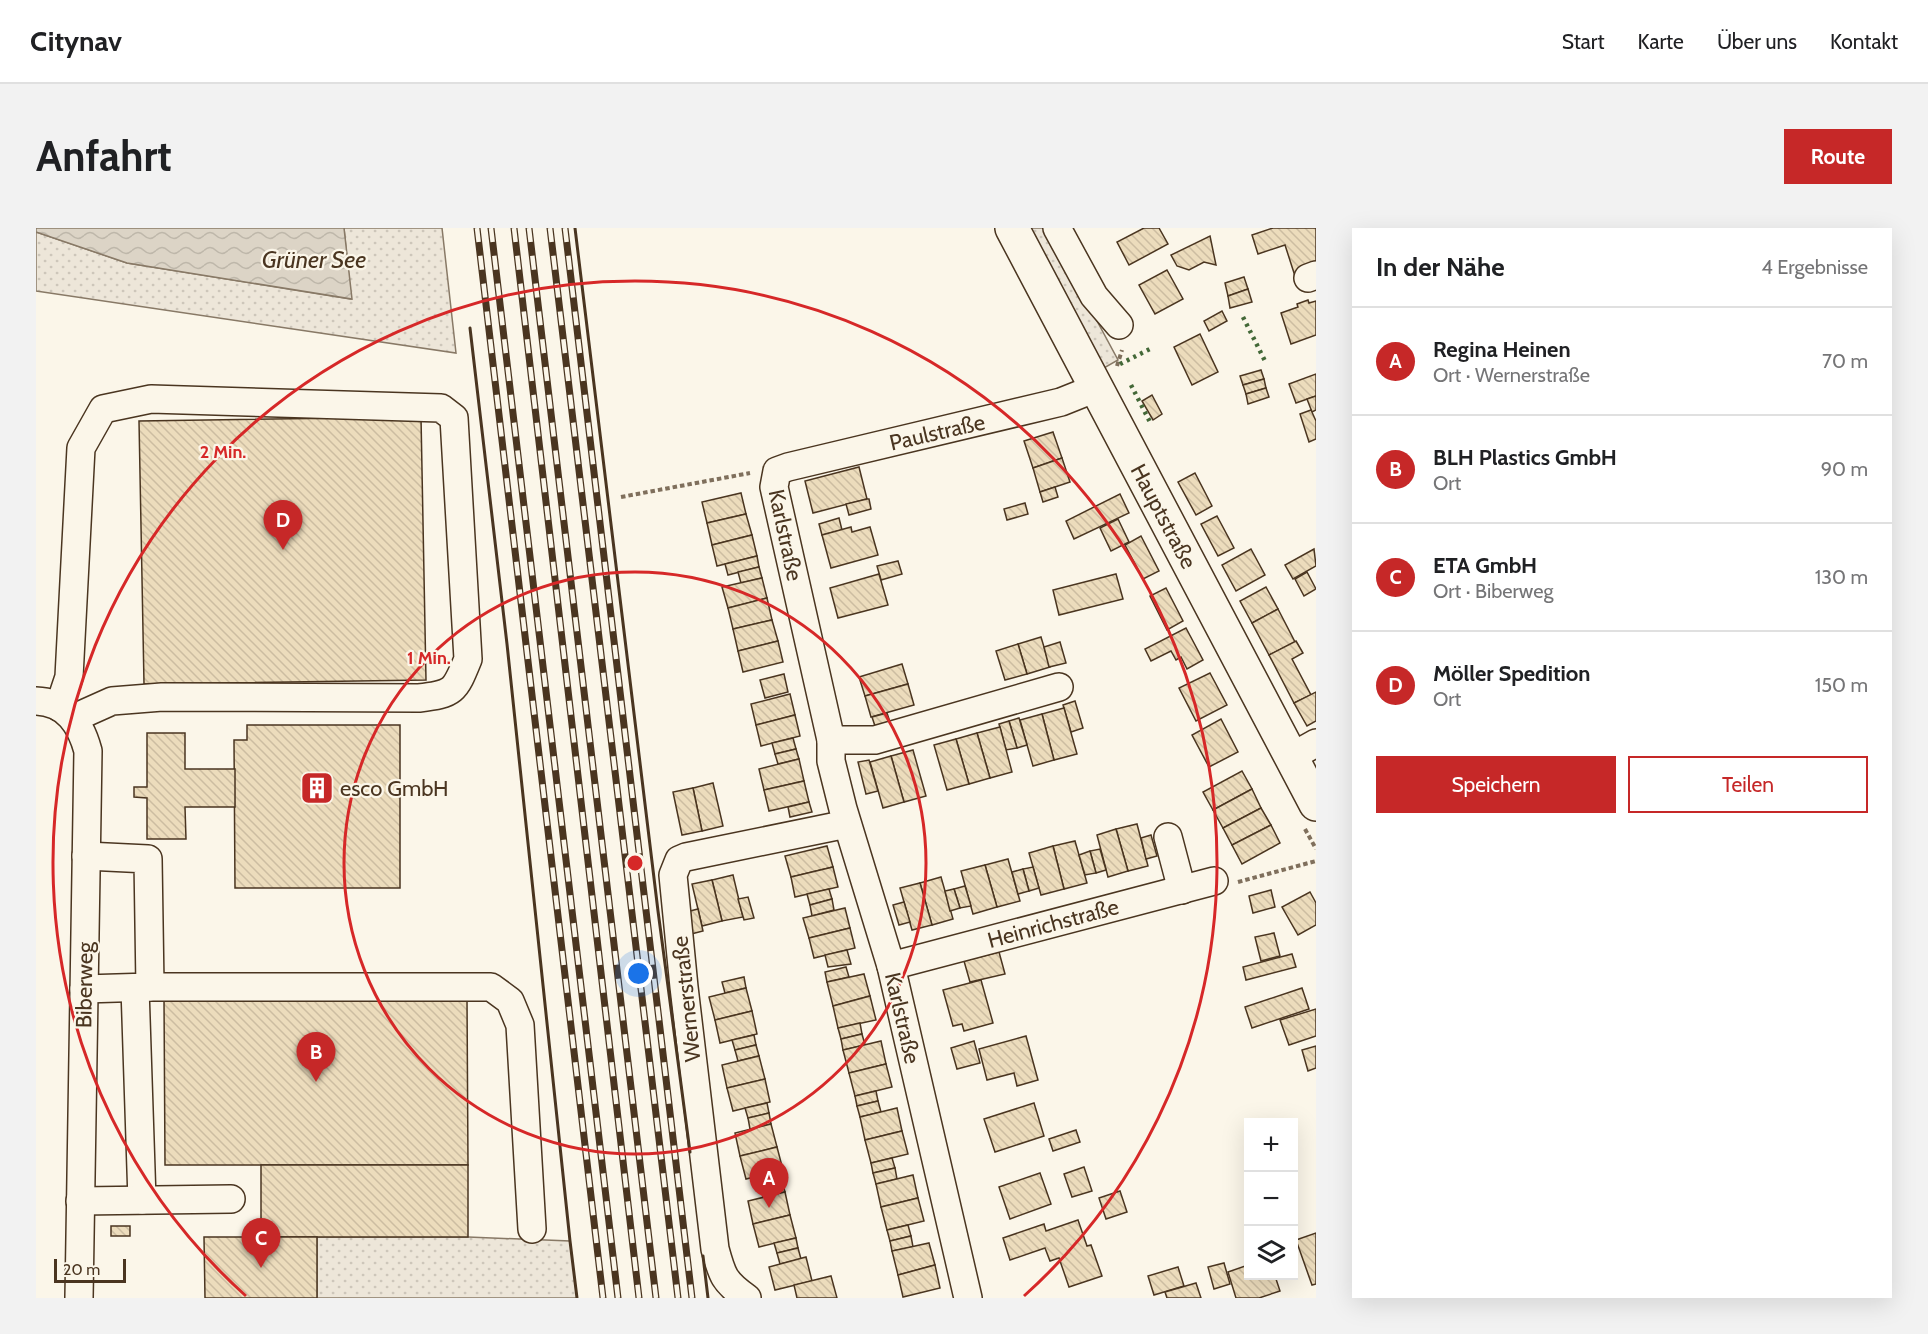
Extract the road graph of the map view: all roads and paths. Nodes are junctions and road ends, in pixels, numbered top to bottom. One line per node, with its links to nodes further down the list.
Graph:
1 (1012, 228): 4 (main road, Hauptstraße)
2 (1058, 228): 3 (street)
3 (1119, 325)
4 (1096, 388): 5 (street, Paulstraße); 10 (main road, Hauptstraße)
5 (777, 471): 6 (path); 9 (street, Karlstraße)
6 (621, 497)
7 (1059, 687): 9 (street)
8 (56, 709): 8 (street); 14 (street, Biberweg)
9 (831, 740): 12 (street, Karlstraße)
10 (1304, 750): 11 (main road, Hauptstraße)
11 (1316, 804)
12 (847, 824): 18 (street, Karlstraße); 26 (street, Wernerstraße)
13 (1168, 837): 17 (street)
14 (86, 856): 19 (street); 20 (street, Biberweg)
15 (1316, 861): 16 (path)
16 (1214, 881): 17 (street, Heinrichstraße)
17 (1182, 890): 18 (street, Heinrichstraße)
18 (891, 966): 27 (street, Karlstraße)
19 (142, 988): 20 (street); 22 (street); 24 (street)
20 (84, 989): 23 (street, Biberweg)
21 (231, 1199): 22 (street)
22 (141, 1200): 23 (street)
23 (80, 1201): 25 (street, Biberweg)
24 (532, 1229)
25 (79, 1298)
26 (747, 1298)
27 (968, 1298)

